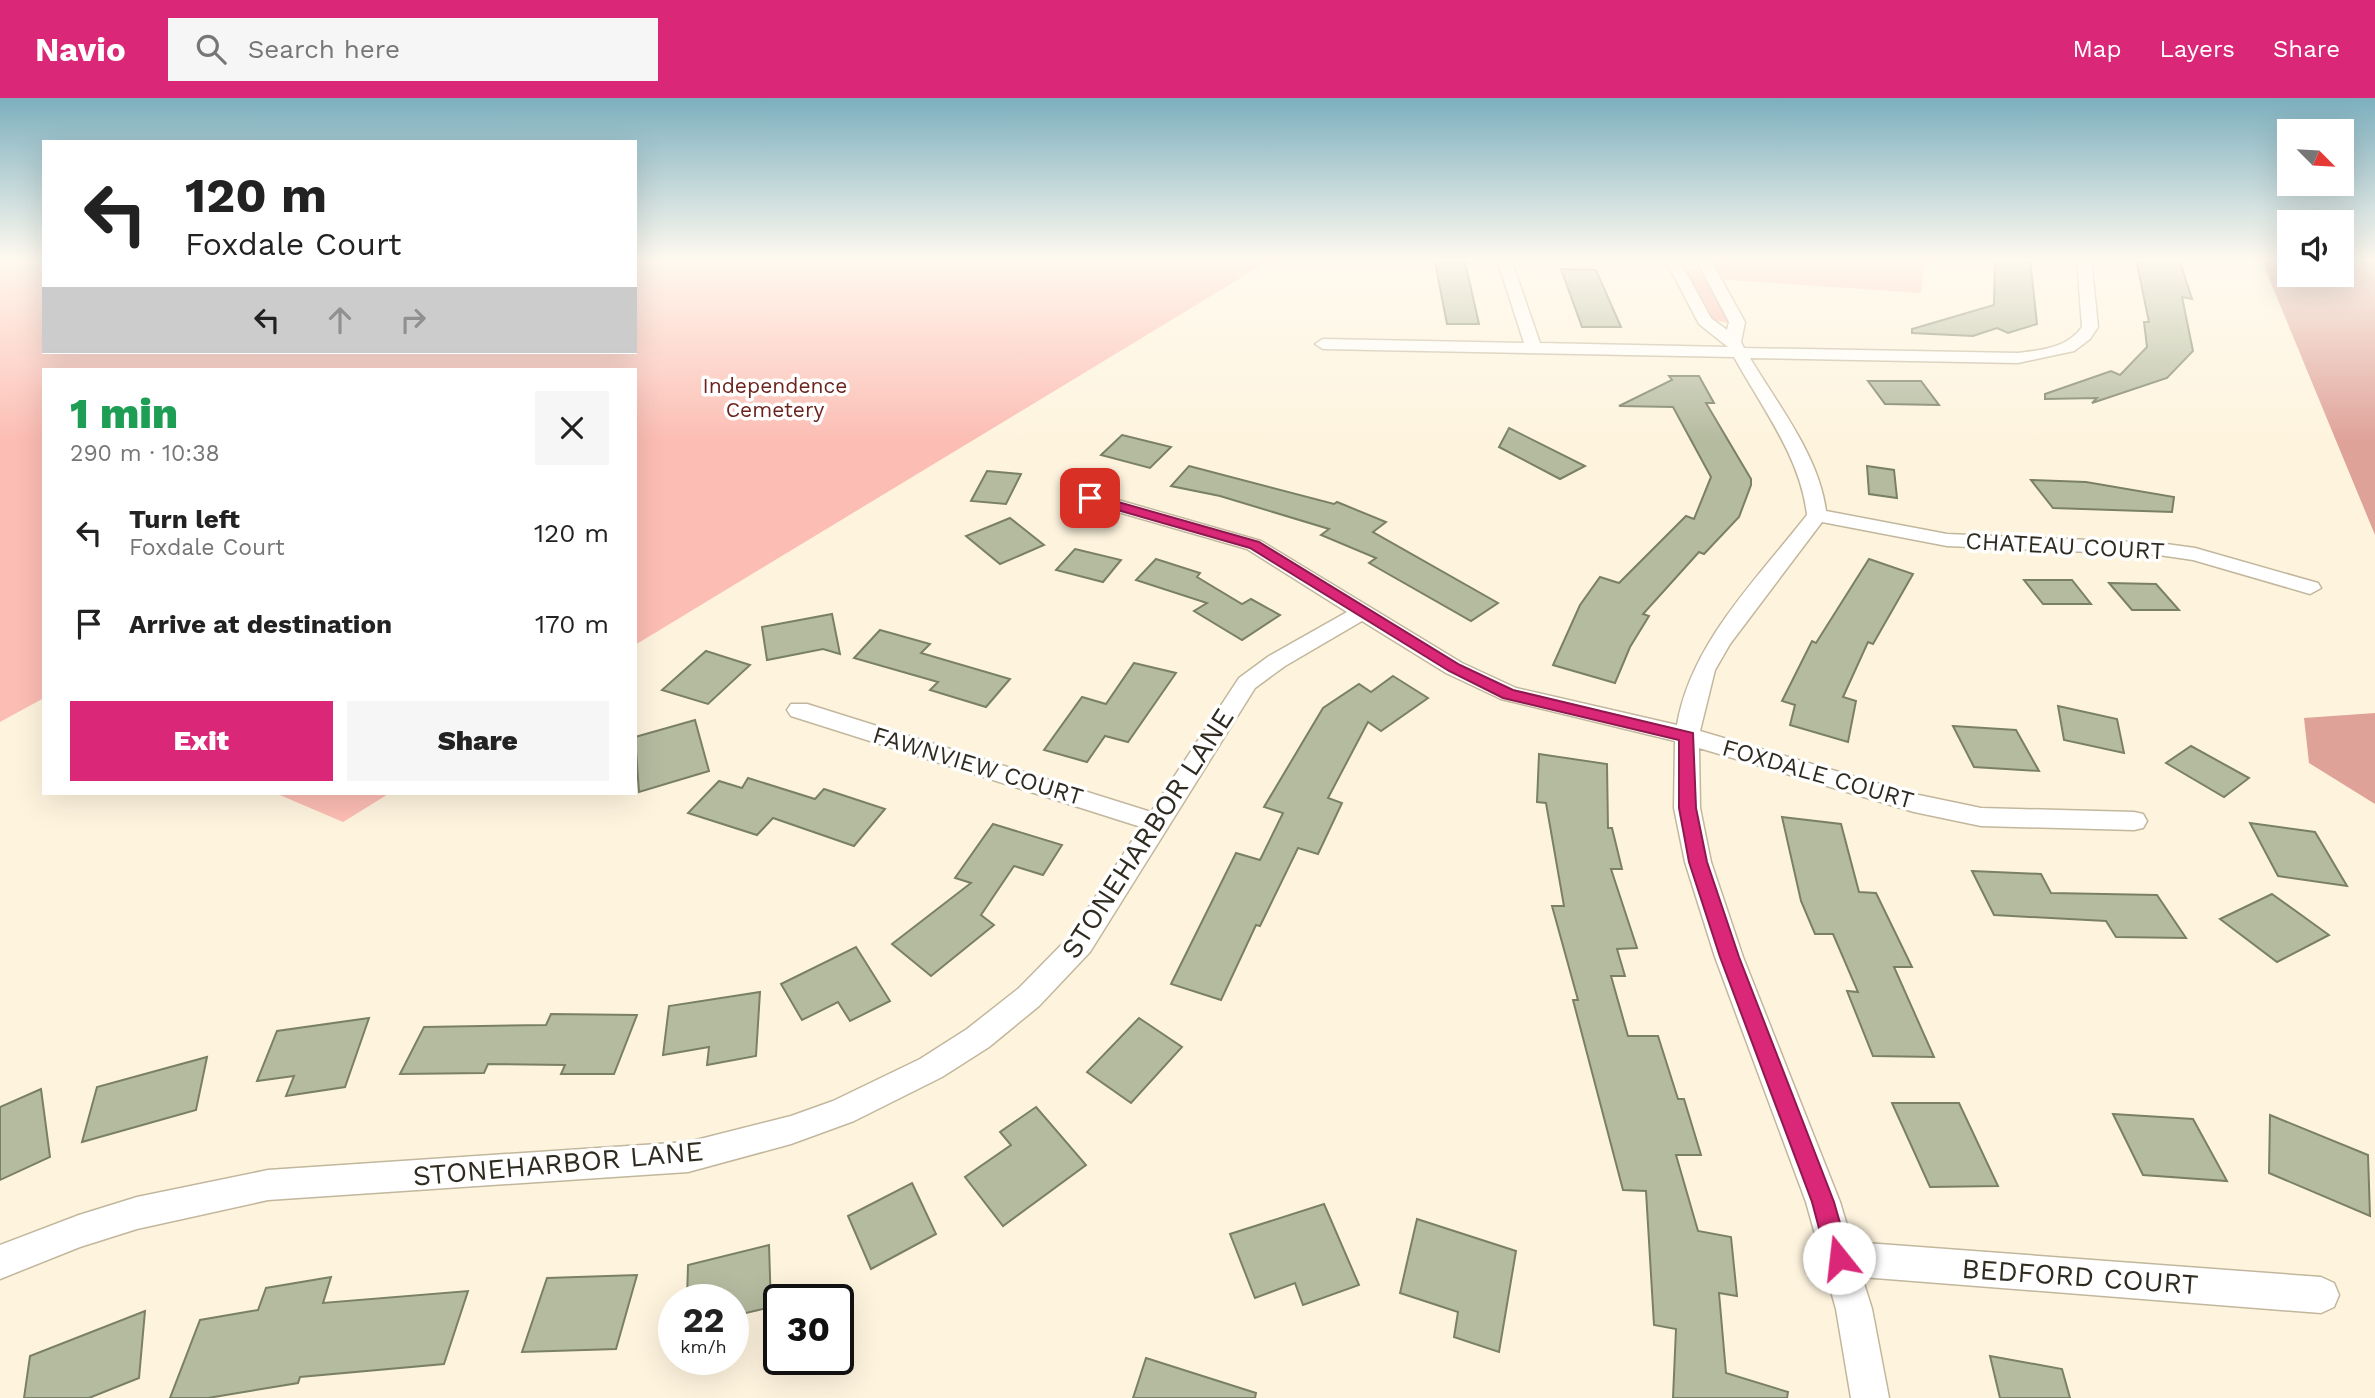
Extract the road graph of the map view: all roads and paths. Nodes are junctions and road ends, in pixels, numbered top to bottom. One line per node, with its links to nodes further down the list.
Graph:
1 (1524, 320): 7 (street)
2 (1704, 320): 6 (street)
3 (1736, 320): 6 (street)
4 (2089, 320): 6 (street)
5 (1323, 344): 7 (street)
6 (1735, 348): 7 (street); 9 (street)
7 (1534, 349)
8 (1090, 498): 11 (street, FOXDALE COURT)
9 (1817, 515): 10 (street, CHATEAU COURT); 13 (street)
10 (2310, 588)
11 (1364, 611): 13 (street, FOXDALE COURT); 15 (street, STONEHARBOR LANE)
12 (799, 710): 15 (street, FAWNVIEW COURT)
13 (1687, 736): 14 (street, FOXDALE COURT); 16 (street)
14 (2134, 821)
15 (1157, 823): 17 (street, STONEHARBOR LANE)
16 (1839, 1258): 18 (street, BEDFORD COURT); 19 (street)
17 (0, 1262)
18 (2321, 1295)
19 (1870, 1398)

